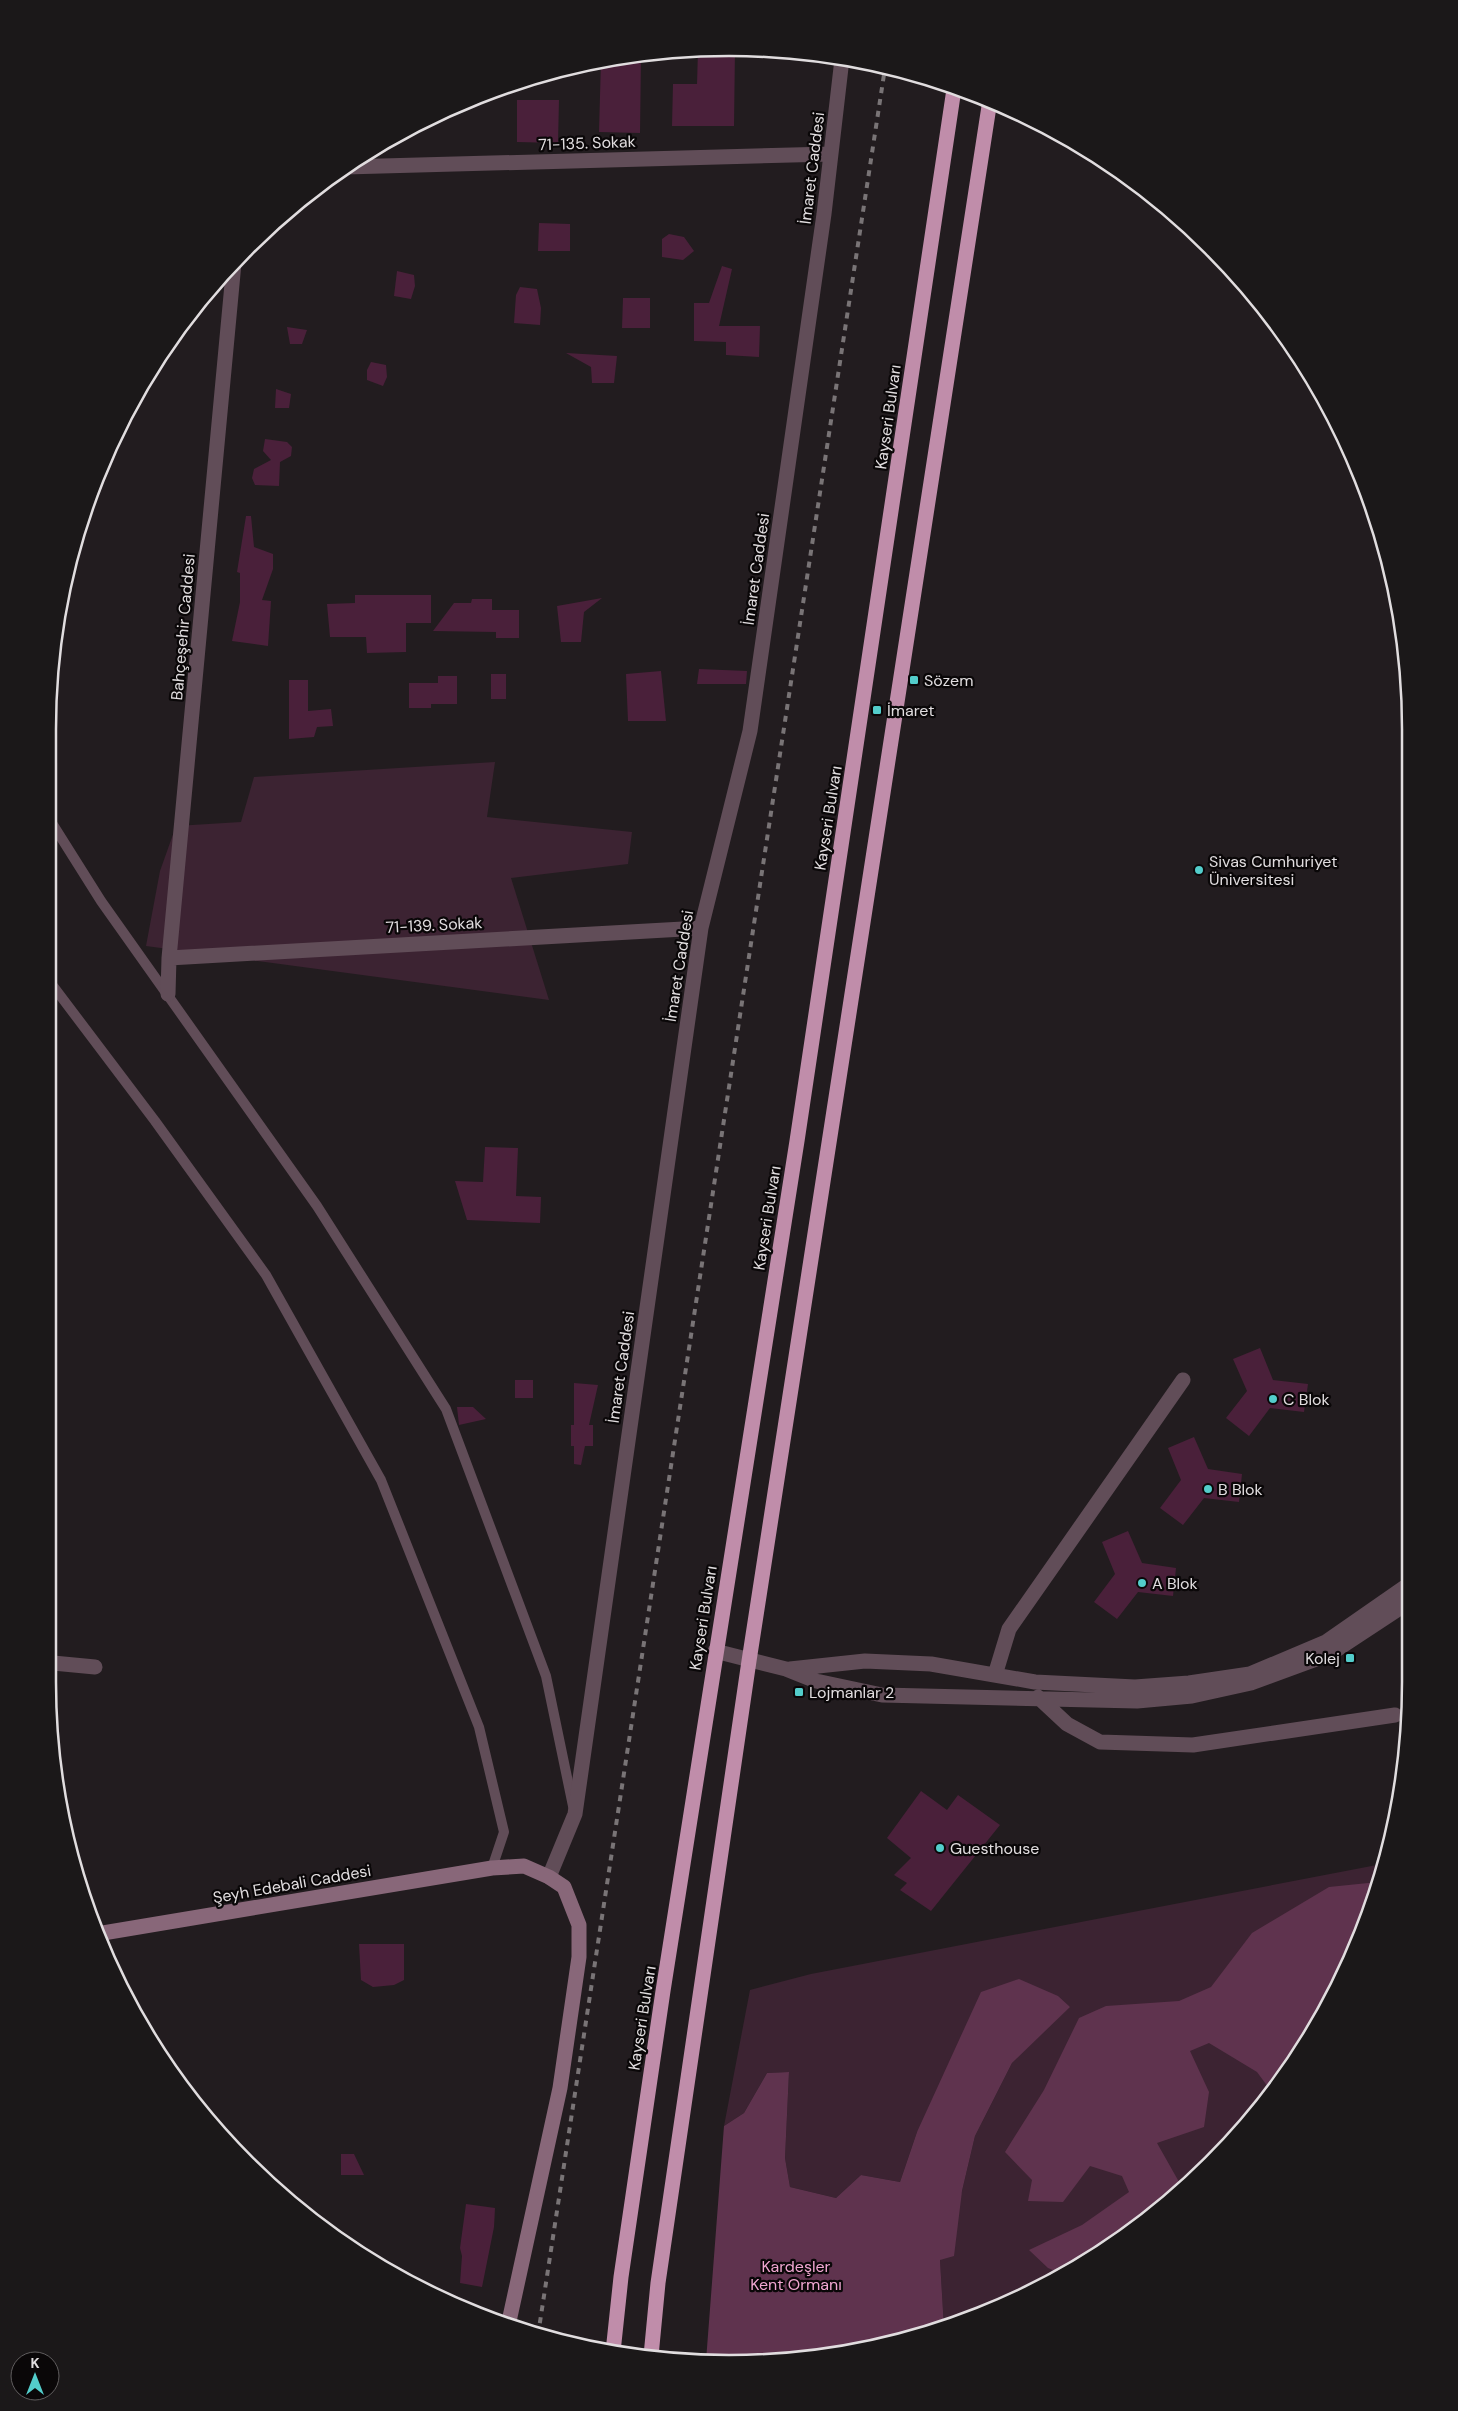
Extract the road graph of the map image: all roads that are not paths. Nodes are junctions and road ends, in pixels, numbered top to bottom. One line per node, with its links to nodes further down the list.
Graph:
1 (841, 66): 4 (street, İmaret Caddesi)
2 (953, 95): 15 (highway, Kayseri Bulvarı)
3 (989, 108): 16 (highway)
4 (831, 154): 5 (street, 71-135. Sokak); 8 (street, İmaret Caddesi)
5 (360, 167)
6 (233, 274): 9 (street, Bahçeşehir Caddesi)
7 (56, 830): 11 (lane)
8 (701, 928): 9 (street, 71-139. Sokak); 23 (street, İmaret Caddesi)
9 (169, 958): 11 (street, Bahçeşehir Caddesi)
10 (56, 990): 24 (lane)
11 (168, 994): 23 (lane)
12 (1183, 1380): 20 (street)
13 (1402, 1589): 20 (street)
14 (1402, 1606): 21 (street)
15 (716, 1651): 16 (street); 28 (highway, Kayseri Bulvarı)
16 (749, 1661): 19 (street); 29 (highway)
17 (56, 1663): 18 (street)
18 (95, 1667)
19 (786, 1670): 20 (street); 21 (street)
20 (995, 1675)
21 (1038, 1697): 22 (street)
22 (1395, 1715)
23 (575, 1814): 25 (street, İmaret Caddesi)
24 (492, 1868): 25 (street, Şeyh Edebali Caddesi); 26 (street, Şeyh Edebali Caddesi)
25 (549, 1877): 27 (street, Şeyh Edebali Caddesi)
26 (105, 1933)
27 (510, 2318)
28 (615, 2345)
29 (651, 2350)

